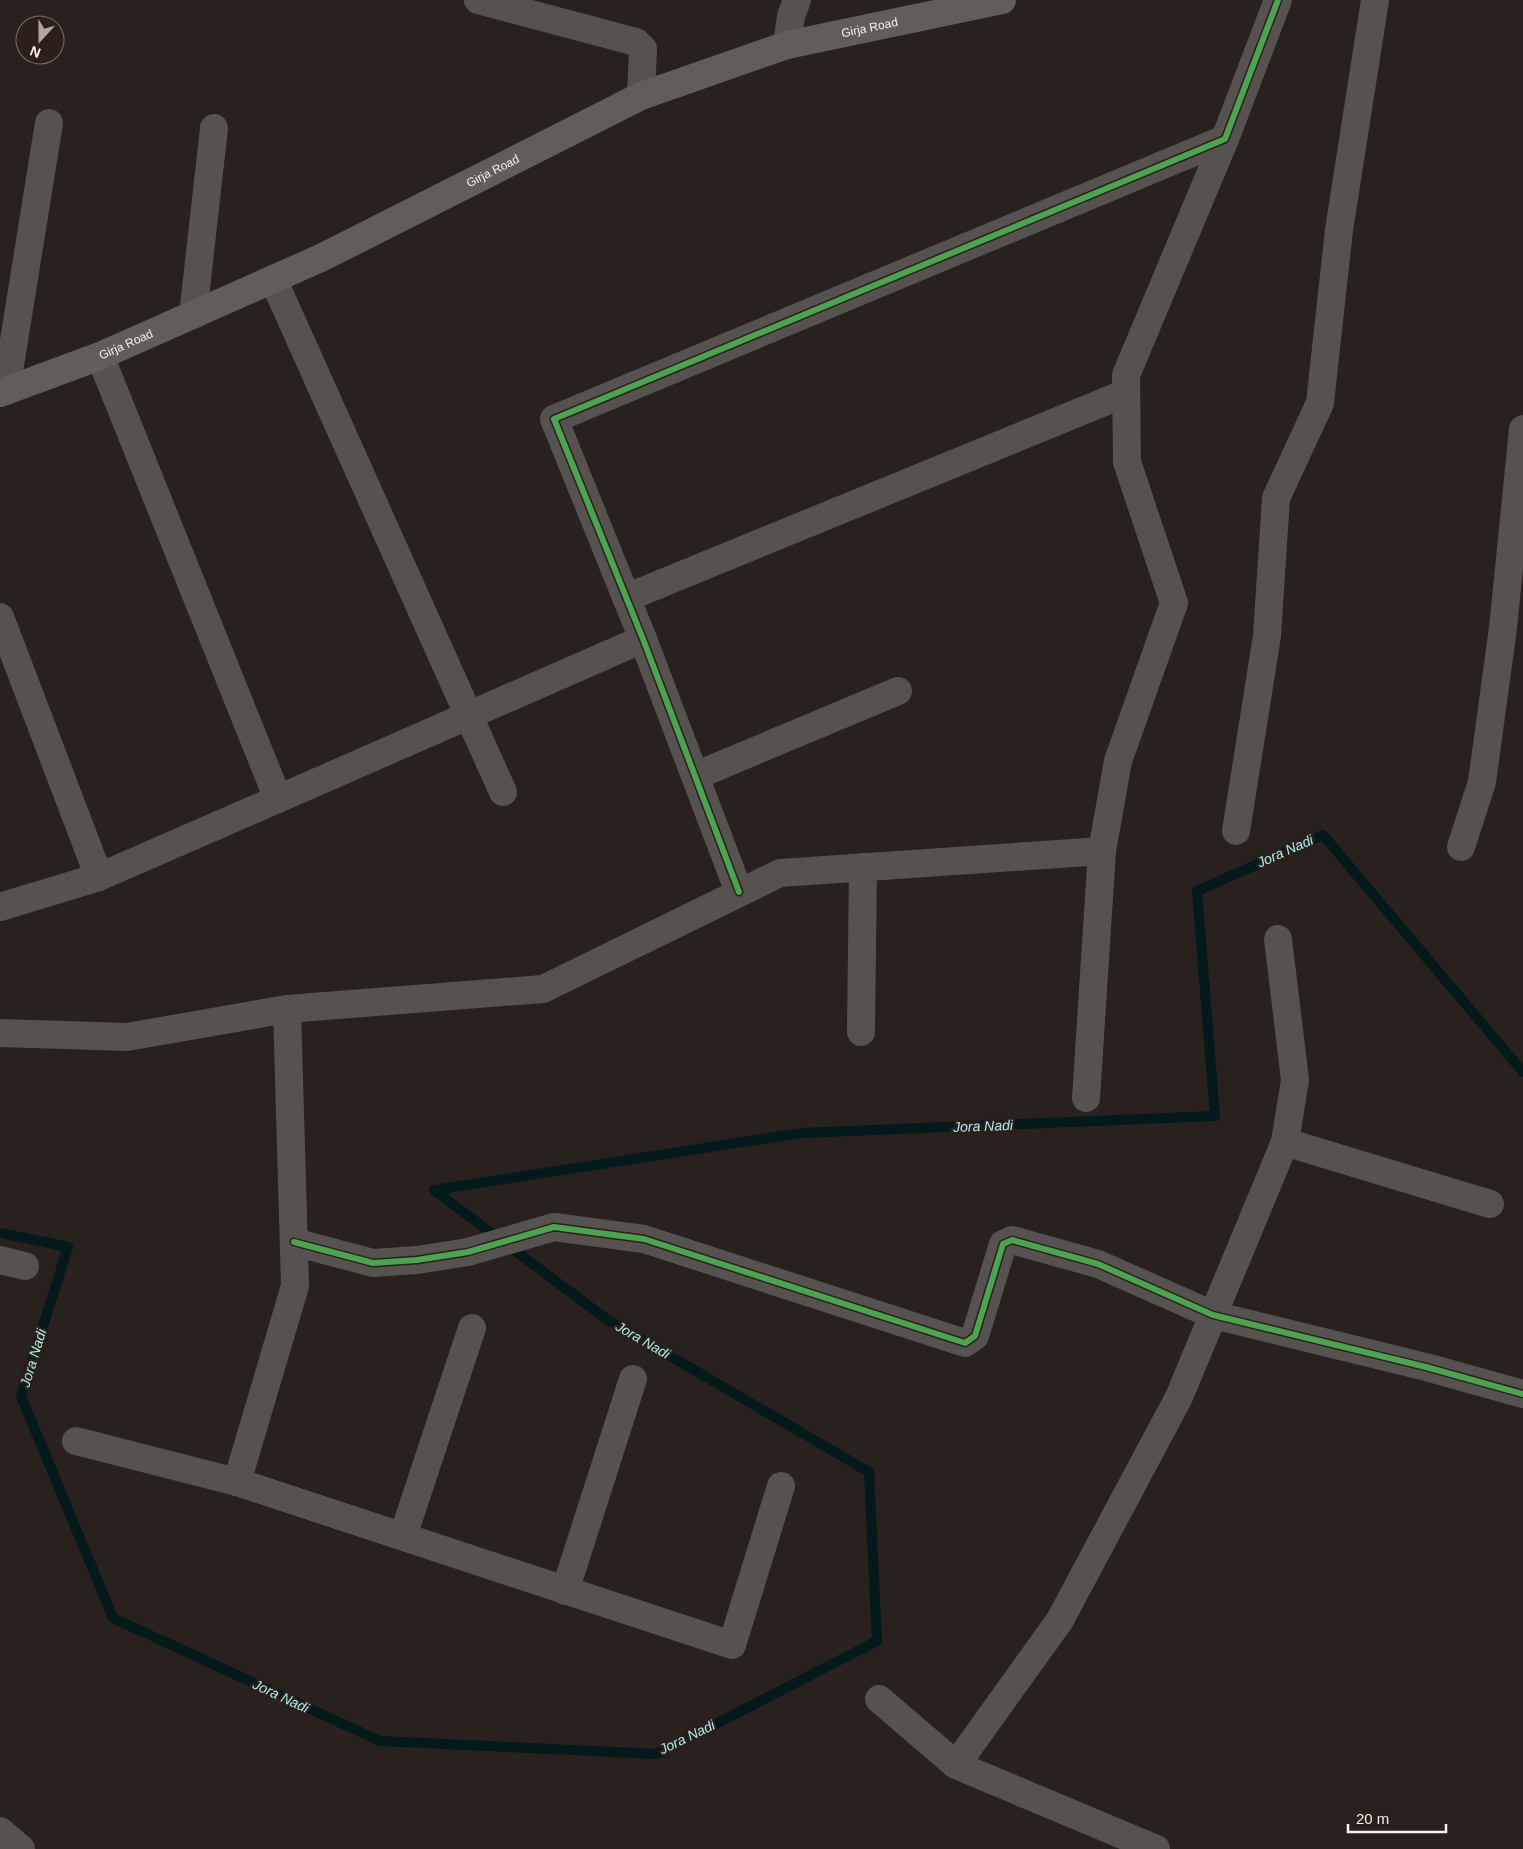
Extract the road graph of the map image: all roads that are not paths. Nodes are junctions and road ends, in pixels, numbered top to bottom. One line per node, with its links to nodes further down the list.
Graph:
1 (478, 0): 7 (street)
2 (797, 0): 6 (street)
3 (1002, 0): 6 (main road, Girja Road)
4 (1278, 0): 10 (street)
5 (1375, 0): 25 (street)
6 (787, 45): 7 (main road, Girja Road)
7 (641, 96): 11 (main road, Girja Road)
8 (48, 122): 14 (street)
9 (214, 128): 12 (street)
10 (1225, 139): 15 (street); 17 (street)
11 (273, 279): 12 (main road, Girja Road); 21 (street)
12 (193, 314): 13 (main road, Girja Road)
13 (100, 356): 14 (main road, Girja Road); 24 (street)
14 (3, 392)
15 (1126, 393): 17 (street); 27 (street)
16 (1523, 435): 26 (street)
17 (626, 598): 19 (street)
18 (0, 617): 29 (street)
19 (643, 639): 21 (street); 22 (street)
20 (898, 691): 22 (street)
21 (469, 715): 23 (street); 24 (street)
22 (695, 776): 30 (street)
23 (503, 792)
24 (278, 799): 29 (street)
25 (1236, 831)
26 (1461, 847)
27 (1102, 851): 28 (street); 36 (street)
28 (863, 867): 30 (street); 35 (street)
29 (99, 877): 31 (street)
30 (740, 892): 33 (street)
31 (0, 907)
32 (1278, 939): 37 (street)
33 (287, 1009): 34 (street); 39 (street)
34 (0, 1032)
35 (862, 1032)
36 (1086, 1098)
37 (1285, 1142): 38 (street); 40 (street)
38 (1490, 1204)
39 (294, 1242): 40 (street); 45 (street)
40 (1213, 1315): 43 (street); 50 (street)
41 (472, 1328): 47 (street)
42 (633, 1379): 48 (street)
43 (1523, 1394)
44 (76, 1441): 45 (street)
45 (237, 1482): 47 (street)
46 (781, 1486): 48 (street)
47 (403, 1536): 48 (street)
48 (565, 1591)
49 (879, 1699): 50 (street)
50 (956, 1765): 53 (street)
51 (0, 1831): 52 (street)
52 (21, 1849)
53 (1156, 1849)

